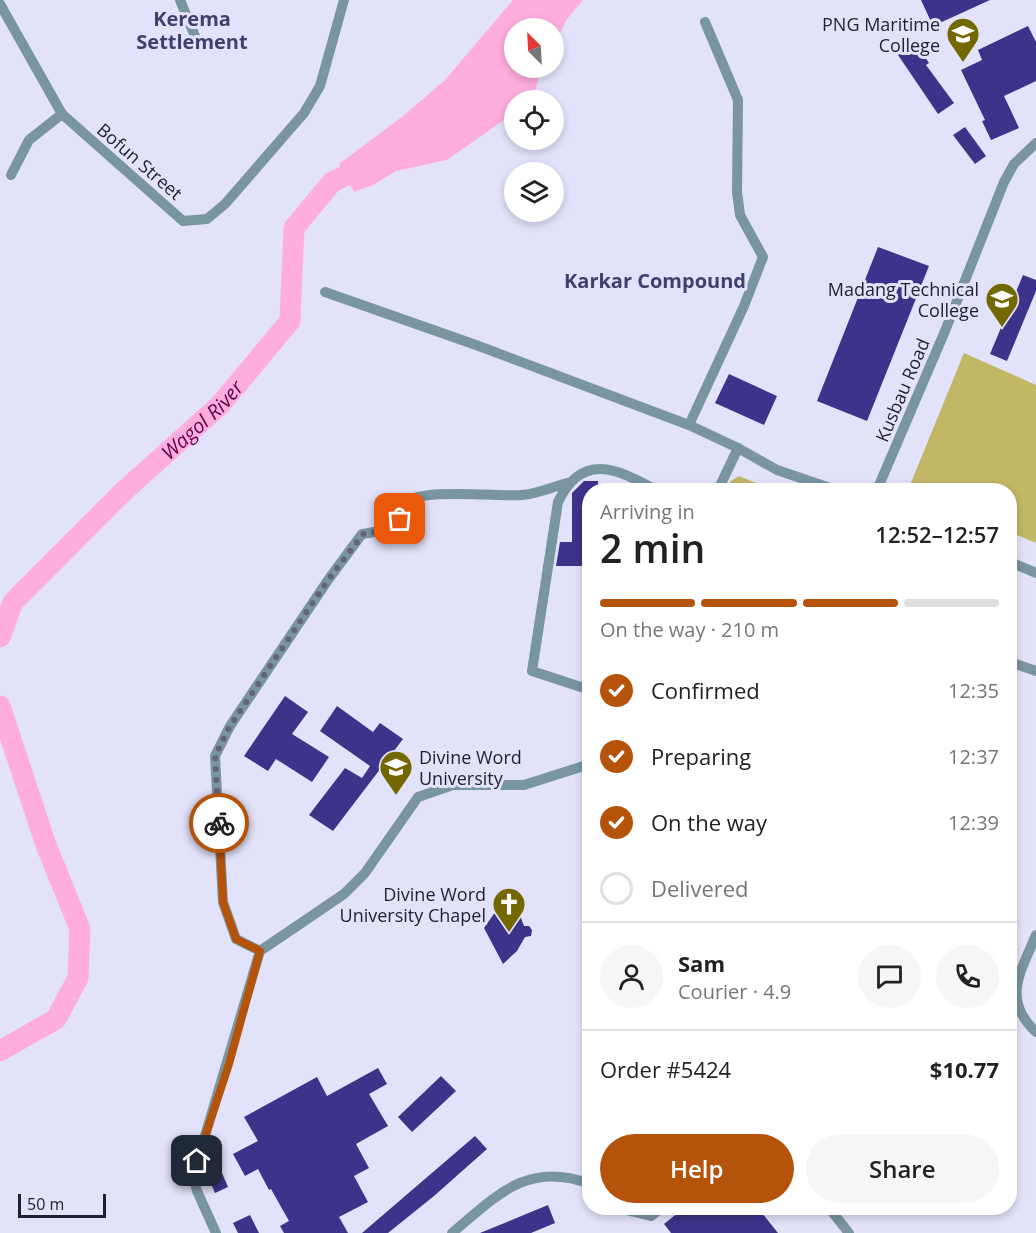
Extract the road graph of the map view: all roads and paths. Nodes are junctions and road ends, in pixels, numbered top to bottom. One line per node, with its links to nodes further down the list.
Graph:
1 (180, 0): 5 (street)
2 (344, 0): 6 (street, Bofun Street)
3 (0, 4): 6 (street, Bofun Street)
4 (705, 22): 10 (street)
5 (199, 46)
6 (62, 114): 8 (street)
7 (1036, 143): 16 (street, Kusbau Road)
8 (12, 175)
9 (325, 292): 10 (street)
10 (689, 425): 11 (street)
11 (738, 448): 14 (street); 15 (street)
12 (567, 483): 13 (street); 21 (street); 24 (street)
13 (639, 483)
14 (721, 483)
15 (815, 483)
16 (880, 483)
17 (1017, 565): 18 (street)
18 (1036, 573)
19 (1017, 665): 20 (street)
20 (1036, 671)
21 (582, 687)
22 (582, 767): 24 (street)
23 (1036, 934): 25 (street)
24 (260, 951): 30 (street)
25 (1017, 981)
26 (1017, 1001): 27 (street)
27 (1036, 1032)
28 (582, 1182): 31 (street)
29 (835, 1215): 32 (street)
30 (216, 1233)
31 (452, 1233)
32 (849, 1233)

